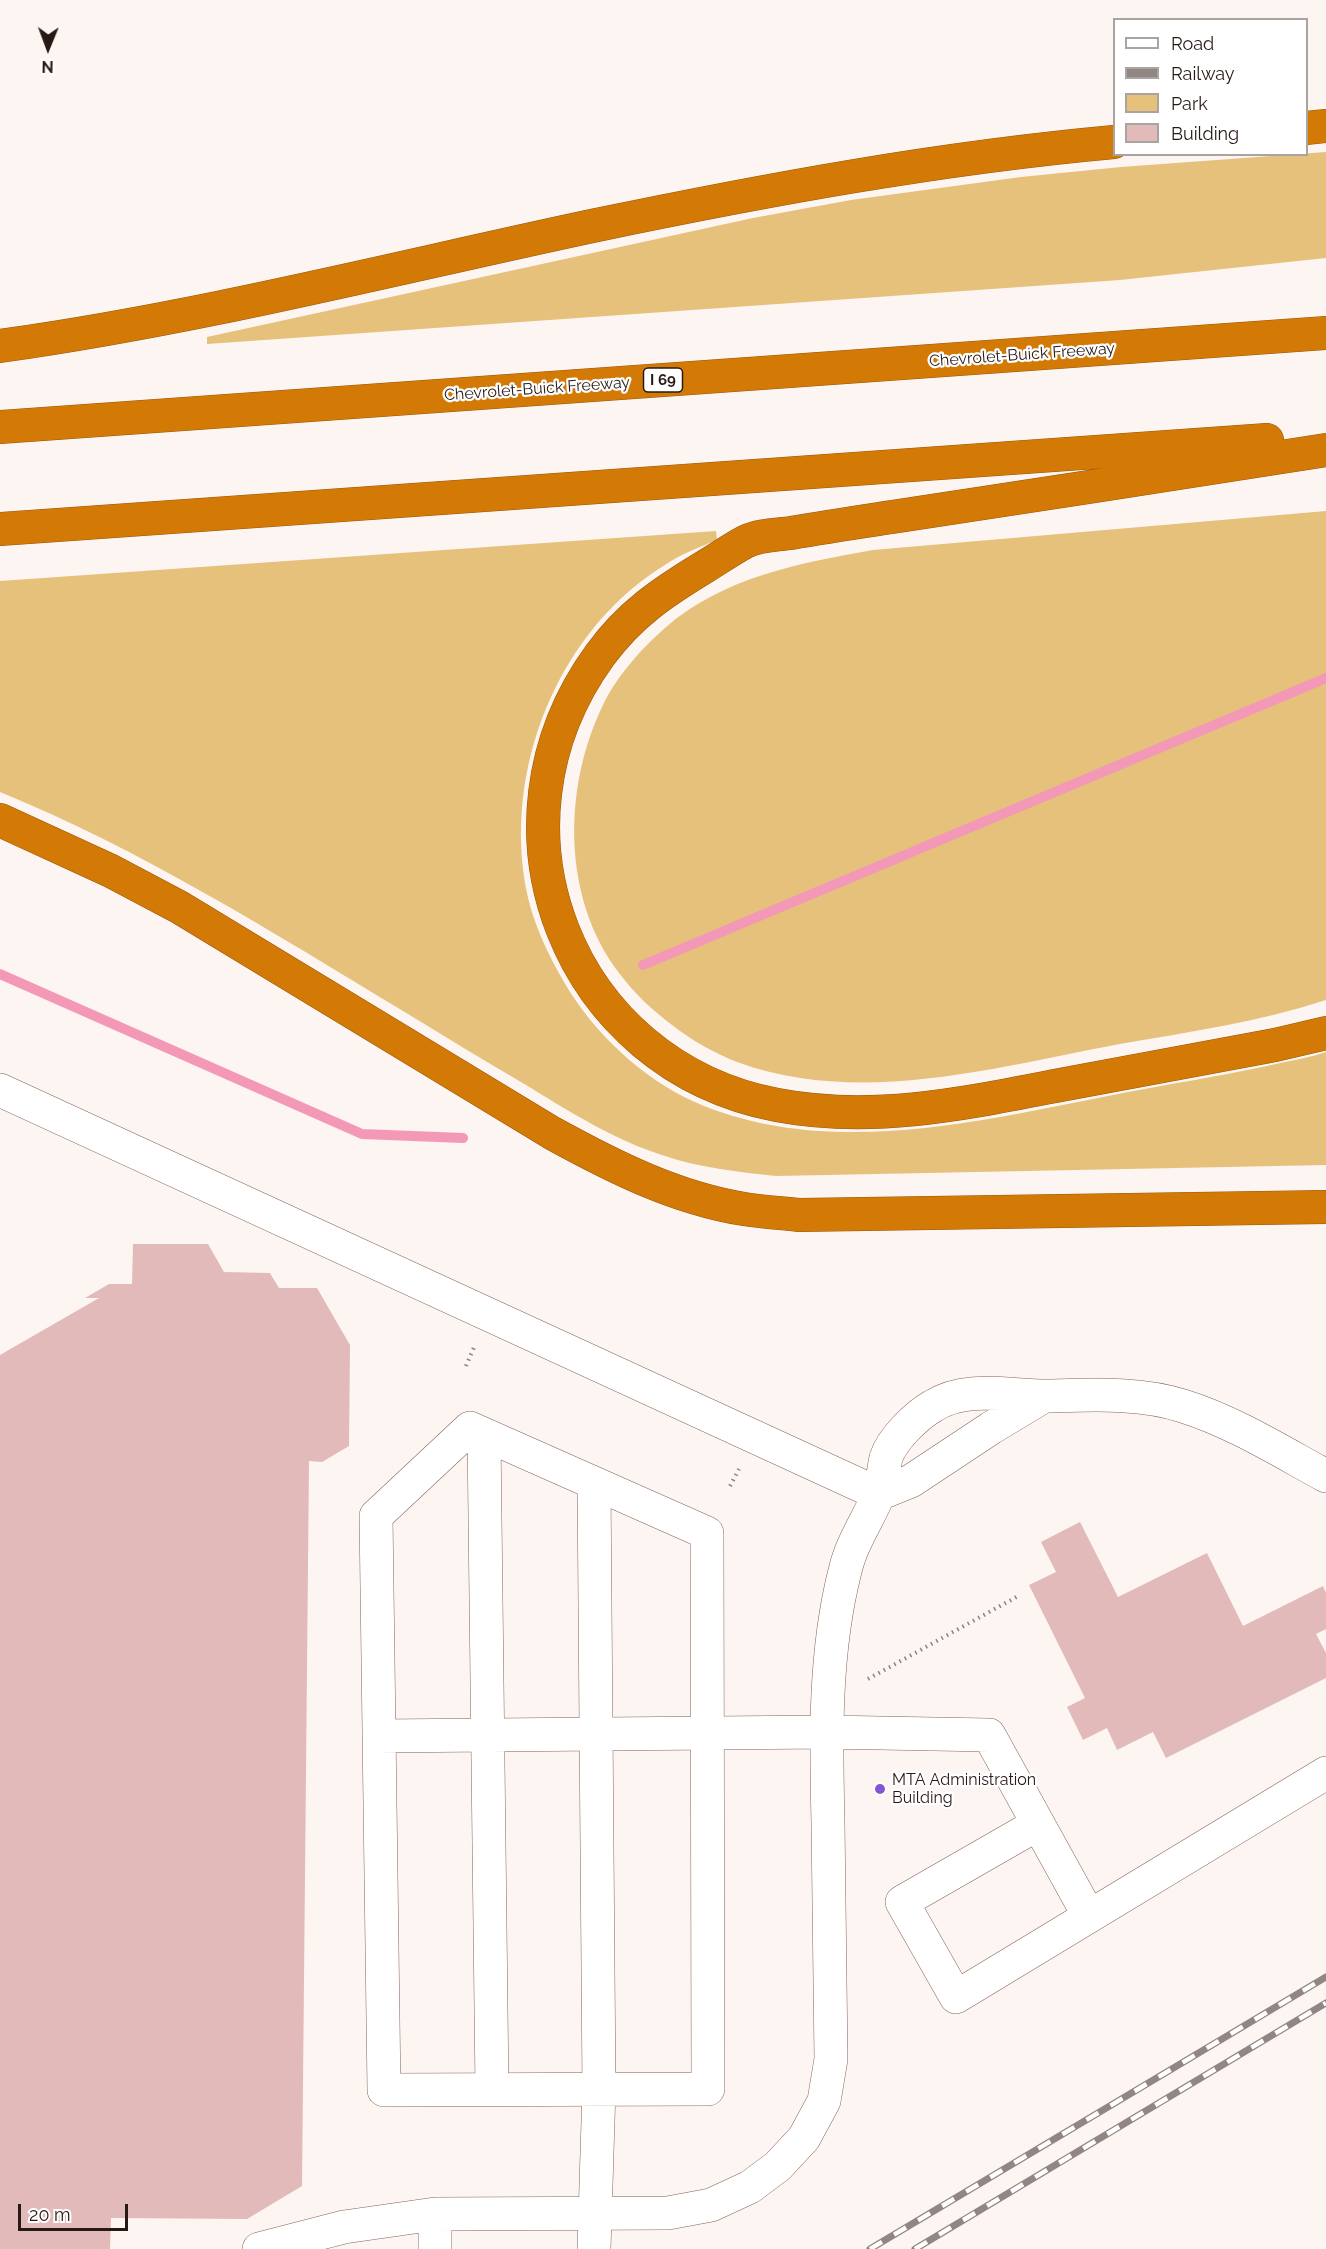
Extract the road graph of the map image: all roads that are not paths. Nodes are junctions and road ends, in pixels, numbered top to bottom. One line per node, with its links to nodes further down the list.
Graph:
1 (1326, 126): 2 (highway)
2 (1308, 128)
3 (1113, 142): 5 (highway)
4 (1326, 333): 6 (highway, Chevrolet-Buick Freeway / I 69)
5 (0, 346)
6 (0, 427)
7 (1326, 436): 9 (highway)
8 (1326, 450): 11 (highway)
9 (0, 529)
10 (0, 820): 13 (highway)
11 (1326, 1033)
12 (0, 1090): 18 (lane)
13 (1326, 1207)
14 (1044, 1396): 16 (lane); 18 (lane); 18 (lane)
15 (484, 1435): 17 (lane); 22 (lane); 23 (lane)
16 (1326, 1476)
17 (594, 1483): 20 (lane); 21 (lane)
18 (879, 1494): 19 (lane)
19 (826, 1732): 20 (lane); 25 (lane); 29 (lane)
20 (707, 1733): 21 (lane); 28 (lane)
21 (596, 1734): 22 (lane); 28 (lane)
22 (488, 1735): 23 (lane); 27 (lane)
23 (379, 1736): 27 (lane)
24 (1326, 1773): 26 (lane)
25 (1038, 1824): 26 (lane); 26 (lane)
26 (1089, 1916)
27 (492, 2089): 28 (lane)
28 (599, 2089): 29 (lane)
29 (596, 2213): 30 (lane); 33 (lane)
30 (435, 2214): 31 (lane); 32 (lane)
31 (259, 2249)
32 (435, 2249)
33 (594, 2249)

